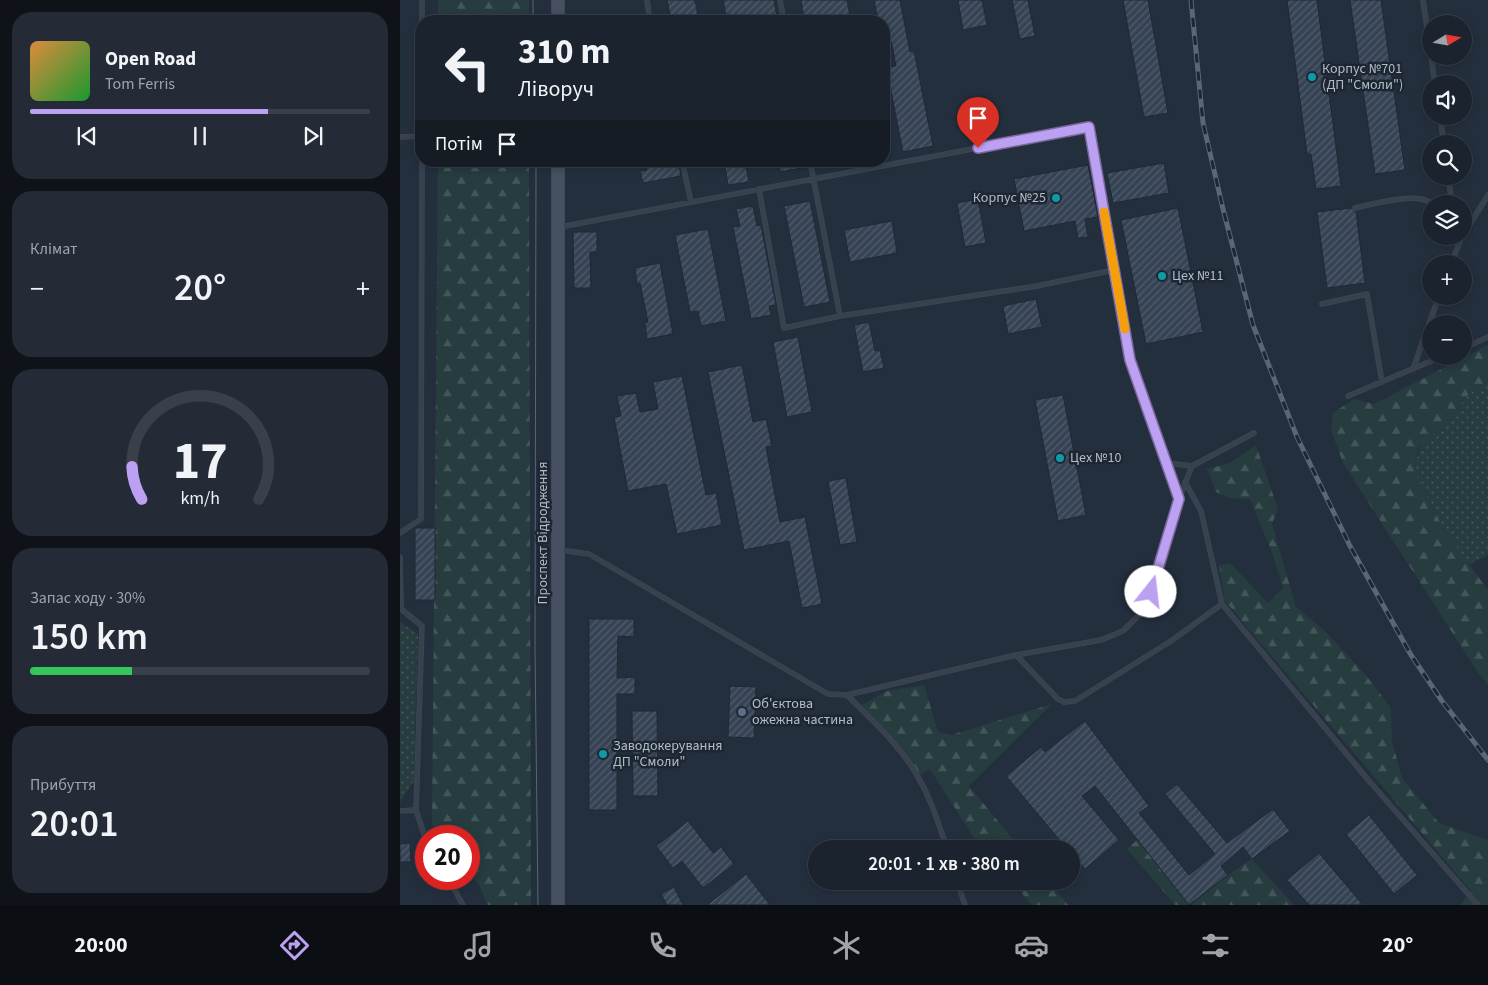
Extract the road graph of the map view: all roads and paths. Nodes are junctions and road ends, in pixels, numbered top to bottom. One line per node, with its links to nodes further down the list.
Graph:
1 (422, 0): 6 (lane)
2 (558, 0): 7 (street)
3 (646, 0): 8 (lane)
4 (780, 0): 9 (lane)
5 (1423, 0): 10 (lane)
6 (422, 15)
7 (558, 15)
8 (649, 15)
9 (783, 15)
10 (1434, 75)
11 (415, 136): 12 (lane)
12 (400, 137)
13 (890, 164): 27 (lane)
14 (422, 167): 42 (lane)
15 (558, 167): 26 (street, Проспект Відродження)
16 (683, 167): 23 (lane)
17 (811, 167): 19 (lane)
18 (877, 167): 19 (lane)
19 (813, 179): 20 (lane); 30 (lane)
20 (759, 189): 23 (lane); 30 (lane)
21 (1488, 195): 25 (lane)
22 (1422, 200): 24 (lane)
23 (691, 202): 26 (lane)
24 (1355, 208)
25 (1472, 221)
26 (559, 227): 43 (street, Проспект Відродження)
27 (1114, 270): 30 (lane); 38 (lane)
28 (1322, 304): 35 (lane)
29 (1436, 305): 34 (lane)
30 (840, 316)
31 (1488, 337): 32 (lane)
32 (1472, 344)
33 (1422, 365): 34 (lane)
34 (1413, 369): 35 (lane)
35 (1382, 382): 36 (lane)
36 (1348, 396)
37 (1254, 433): 39 (lane)
38 (1167, 463): 39 (lane); 41 (lane)
39 (1192, 466): 40 (lane)
40 (1185, 482): 41 (lane); 45 (lane)
41 (1179, 499): 46 (lane)
42 (400, 533)
43 (558, 550): 47 (lane); 55 (street, Проспект Відродження)
44 (400, 557): 49 (lane)
45 (1222, 604): 46 (lane); 57 (lane)
46 (1016, 655): 47 (lane)
47 (848, 695): 51 (lane)
48 (400, 810): 49 (lane)
49 (416, 810): 50 (lane)
50 (421, 825)
51 (944, 840)
52 (455, 890): 54 (lane)
53 (960, 890): 56 (lane)
54 (463, 905)
55 (558, 905)
56 (965, 905)
57 (1478, 905)

